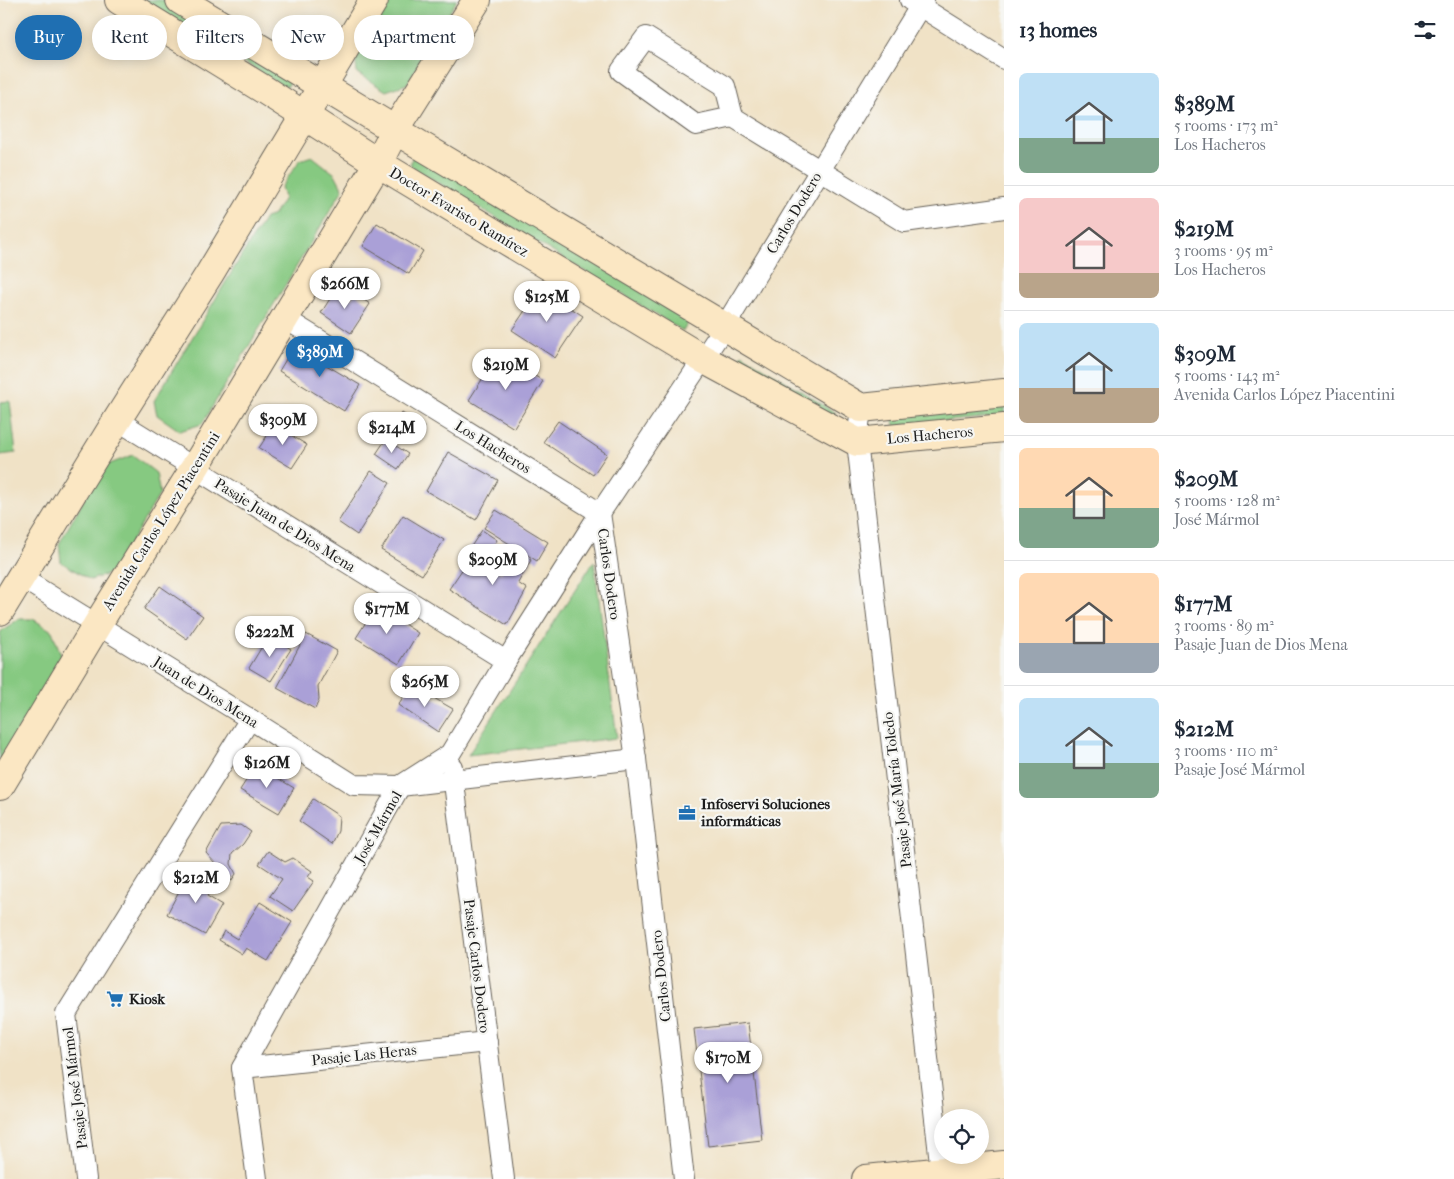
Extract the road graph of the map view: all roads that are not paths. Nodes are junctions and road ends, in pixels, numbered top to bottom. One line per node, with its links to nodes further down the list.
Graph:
1 (119, 0): 8 (main road, Doctor Evaristo Ramírez)
2 (180, 0): 7 (main road)
3 (374, 0): 7 (main road)
4 (477, 0): 10 (main road, Avenida Carlos López Piacentini)
5 (918, 2): 6 (street); 12 (street, Carlos Dodero)
6 (1004, 59)
7 (321, 86): 8 (main road); 10 (main road)
8 (304, 116): 11 (main road, Doctor Evaristo Ramírez); 19 (main road)
9 (733, 117): 9 (street); 12 (street)
10 (395, 130): 11 (main road, Avenida Carlos López Piacentini); 15 (main road)
11 (378, 163): 14 (main road, Avenida Carlos López Piacentini); 16 (main road, Doctor Evaristo Ramírez)
12 (820, 171): 13 (street); 15 (street, Carlos Dodero)
13 (1004, 208)
14 (284, 318): 22 (main road, Avenida Carlos López Piacentini); 23 (street, Los Hacheros)
15 (725, 326): 16 (street, Carlos Dodero); 18 (main road)
16 (703, 360): 21 (main road, Doctor Evaristo Ramírez); 23 (street, Carlos Dodero)
17 (1004, 393): 18 (main road)
18 (861, 408): 21 (street, Pasaje José María Toledo)
19 (117, 420): 22 (street, Pasaje Juan de Dios Mena); 24 (main road)
20 (1004, 428): 21 (main road, Los Hacheros)
21 (857, 442): 37 (street, Pasaje José María Toledo)
22 (194, 469): 26 (main road, Avenida Carlos López Piacentini); 27 (street, Pasaje Juan de Dios Mena)
23 (600, 513): 27 (street, José Mármol); 30 (street, Carlos Dodero)
24 (20, 577): 25 (main road); 26 (street, Juan de Dios Mena)
25 (0, 611)
26 (97, 625): 28 (street, Juan de Dios Mena); 32 (main road, Avenida Carlos López Piacentini)
27 (506, 661): 29 (street, José Mármol)
28 (250, 719): 33 (street, Juan de Dios Mena); 38 (street, Pasaje José Mármol)
29 (450, 754): 31 (street, Pasaje Carlos Dodero); 33 (street, José Mármol)
30 (636, 759): 31 (street, Juan de Dios Mena); 41 (street, Carlos Dodero)
31 (453, 779): 33 (street, Juan de Dios Mena); 34 (street, Pasaje Carlos Dodero)
32 (0, 786)
33 (400, 786): 35 (street, José Mármol)
34 (487, 1042): 35 (street, Pasaje Las Heras); 40 (street, Pasaje Carlos Dodero)
35 (242, 1068): 39 (street)
36 (1004, 1165): 37 (main road)
37 (941, 1171): 42 (main road)
38 (86, 1179)
39 (257, 1179)
40 (504, 1179)
41 (684, 1179)
42 (866, 1179)

